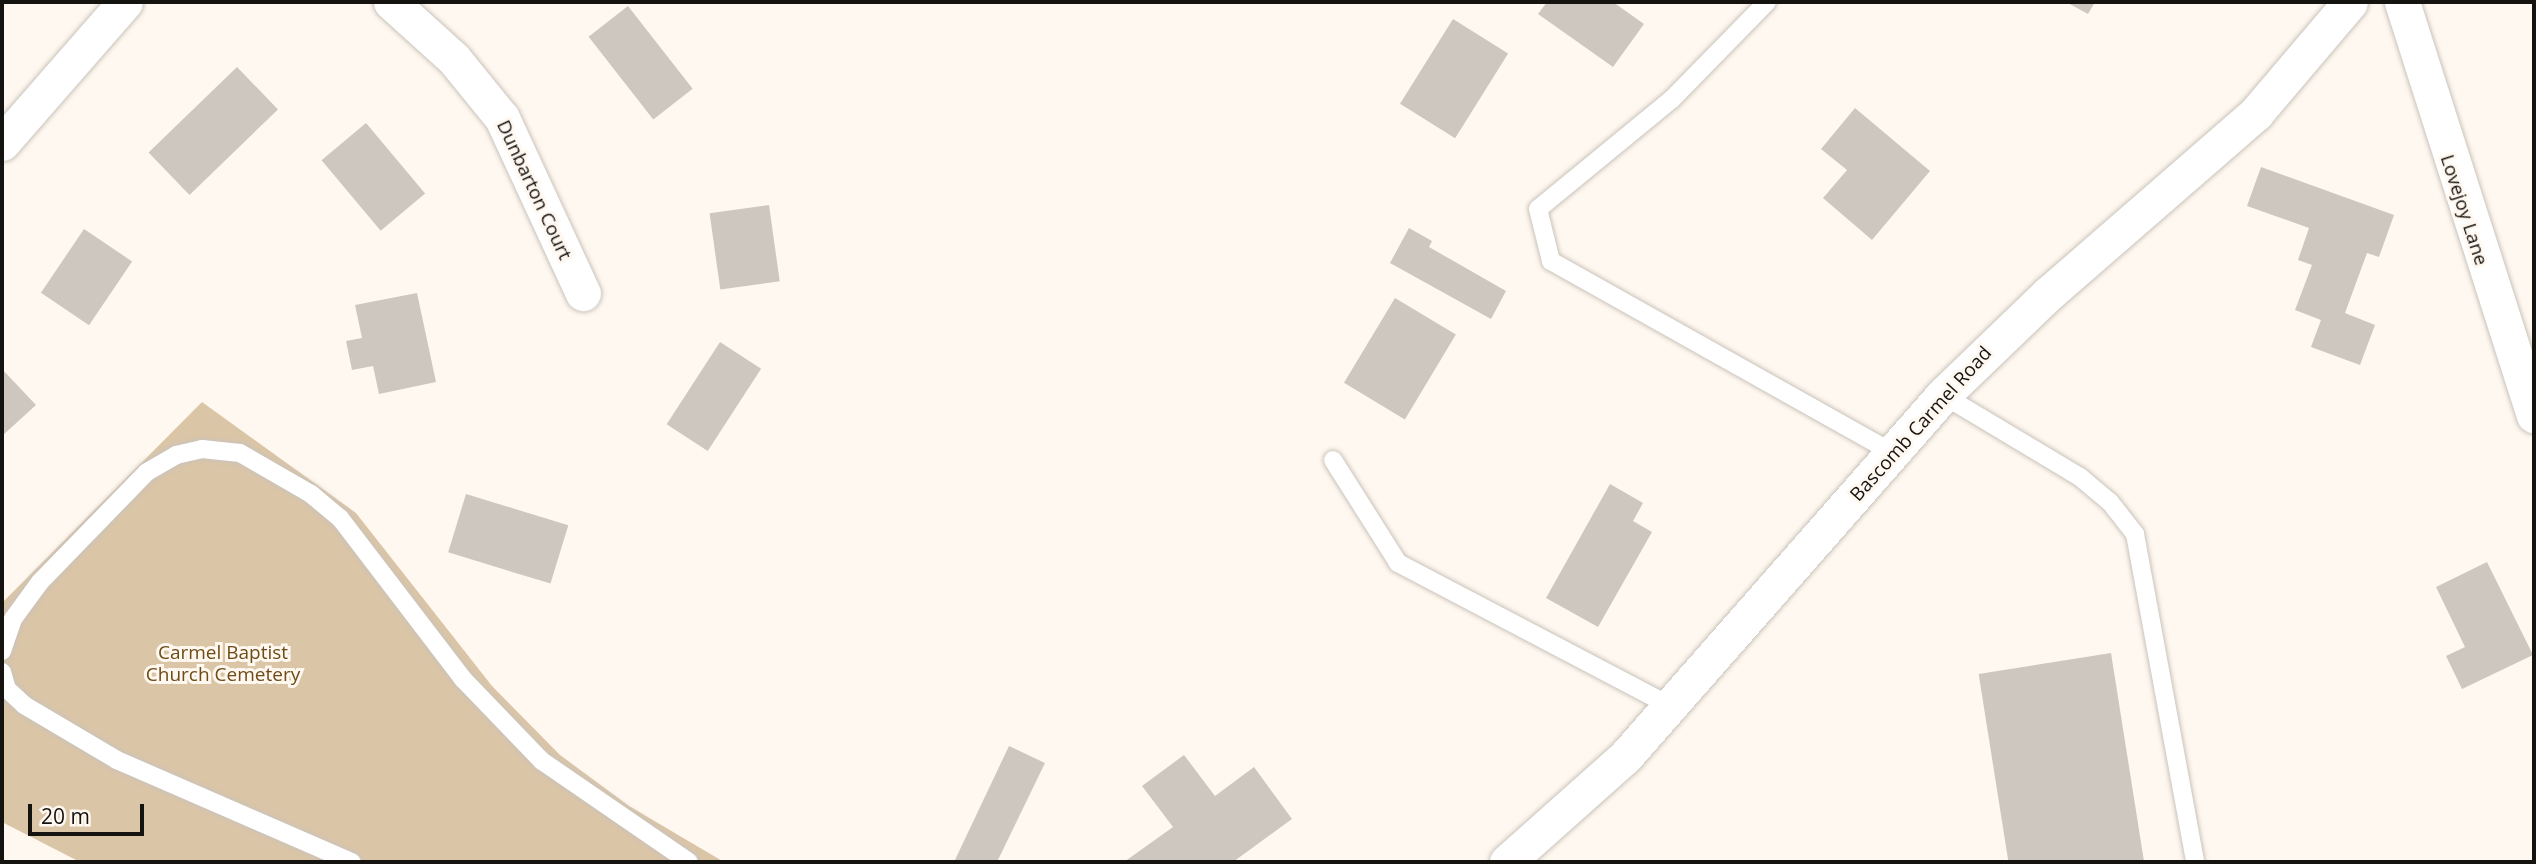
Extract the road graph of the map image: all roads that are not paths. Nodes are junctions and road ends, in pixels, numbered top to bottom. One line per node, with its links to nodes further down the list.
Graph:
1 (125, 2): 6 (street)
2 (391, 2): 7 (street, Dunbarton Court)
3 (1767, 2): 10 (lane)
4 (2350, 2): 8 (street, Bascomb Carmel Road)
5 (2402, 2): 9 (street, Lovejoy Lane)
6 (2, 143)
7 (583, 293)
8 (1943, 395): 10 (street, Bascomb Carmel Road); 18 (lane)
9 (2534, 415)
10 (1892, 452): 14 (street, Bascomb Carmel Road)
11 (1333, 460): 14 (lane)
12 (2, 650): 16 (lane)
13 (2, 672): 15 (lane)
14 (1672, 707): 17 (street, Bascomb Carmel Road)
15 (352, 862)
16 (689, 862)
17 (1507, 862)
18 (2195, 862)

